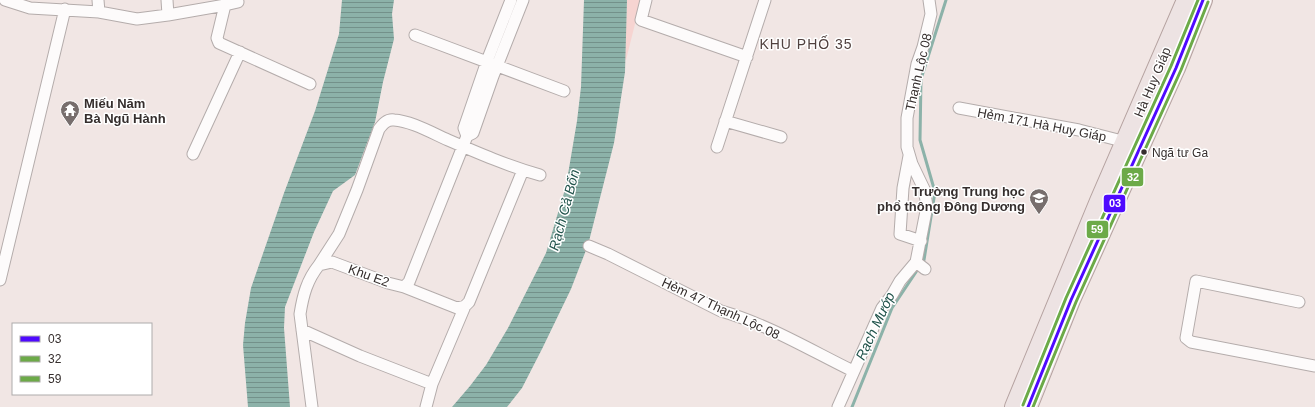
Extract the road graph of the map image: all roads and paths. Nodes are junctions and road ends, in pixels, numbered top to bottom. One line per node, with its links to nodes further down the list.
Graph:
1 (5, 0): 13 (street)
2 (98, 0): 14 (street)
3 (167, 0): 15 (street)
4 (511, 0): 19 (street)
5 (523, 0): 19 (street)
6 (646, 0): 18 (street)
7 (766, 0): 18 (street)
8 (929, 0): 29 (street, Thạnh Lộc 08)
9 (1186, 0): 25 (main road, Hà Huy Giáp)
10 (1203, 0): 47 (main road, Hà Huy Giáp)
11 (238, 2): 12 (street)
12 (225, 5): 15 (street); 17 (street)
13 (65, 9): 14 (street); 35 (street)
14 (99, 12): 15 (street)
15 (168, 15)
16 (415, 35): 19 (street)
17 (240, 52): 20 (street); 28 (street)
18 (747, 57): 23 (street)
19 (492, 64): 21 (street); 26 (street, Khu E2)
20 (310, 84)
21 (564, 91)
22 (959, 108): 25 (street, Hẻm 171 Hà Huy Giáp)
23 (724, 121): 24 (street); 27 (street)
24 (781, 137)
25 (1126, 142): 46 (main road, Hà Huy Giáp)
26 (463, 147): 30 (street); 34 (street); 36 (street, Khu E2)
27 (717, 147)
28 (193, 154)
29 (909, 154): 32 (street, Thạnh Lộc 08); 32 (street)
30 (523, 170): 31 (street); 38 (street)
31 (540, 175)
32 (921, 241): 41 (street, Thạnh Lộc 08)
33 (589, 246): 41 (street, Hẻm 47 Thạnh Lộc 08)
34 (319, 265): 36 (street, Khu E2); 39 (street)
35 (0, 280)
36 (404, 287): 38 (street)
37 (1299, 302): 40 (street)
38 (465, 306): 42 (street)
39 (302, 330): 42 (street); 43 (street)
40 (1315, 366)
41 (853, 371): 45 (street, Thạnh Lộc 08)
42 (432, 384): 44 (street)
43 (312, 407)
44 (426, 407)
45 (838, 407)
46 (1014, 407)
47 (1028, 407)

